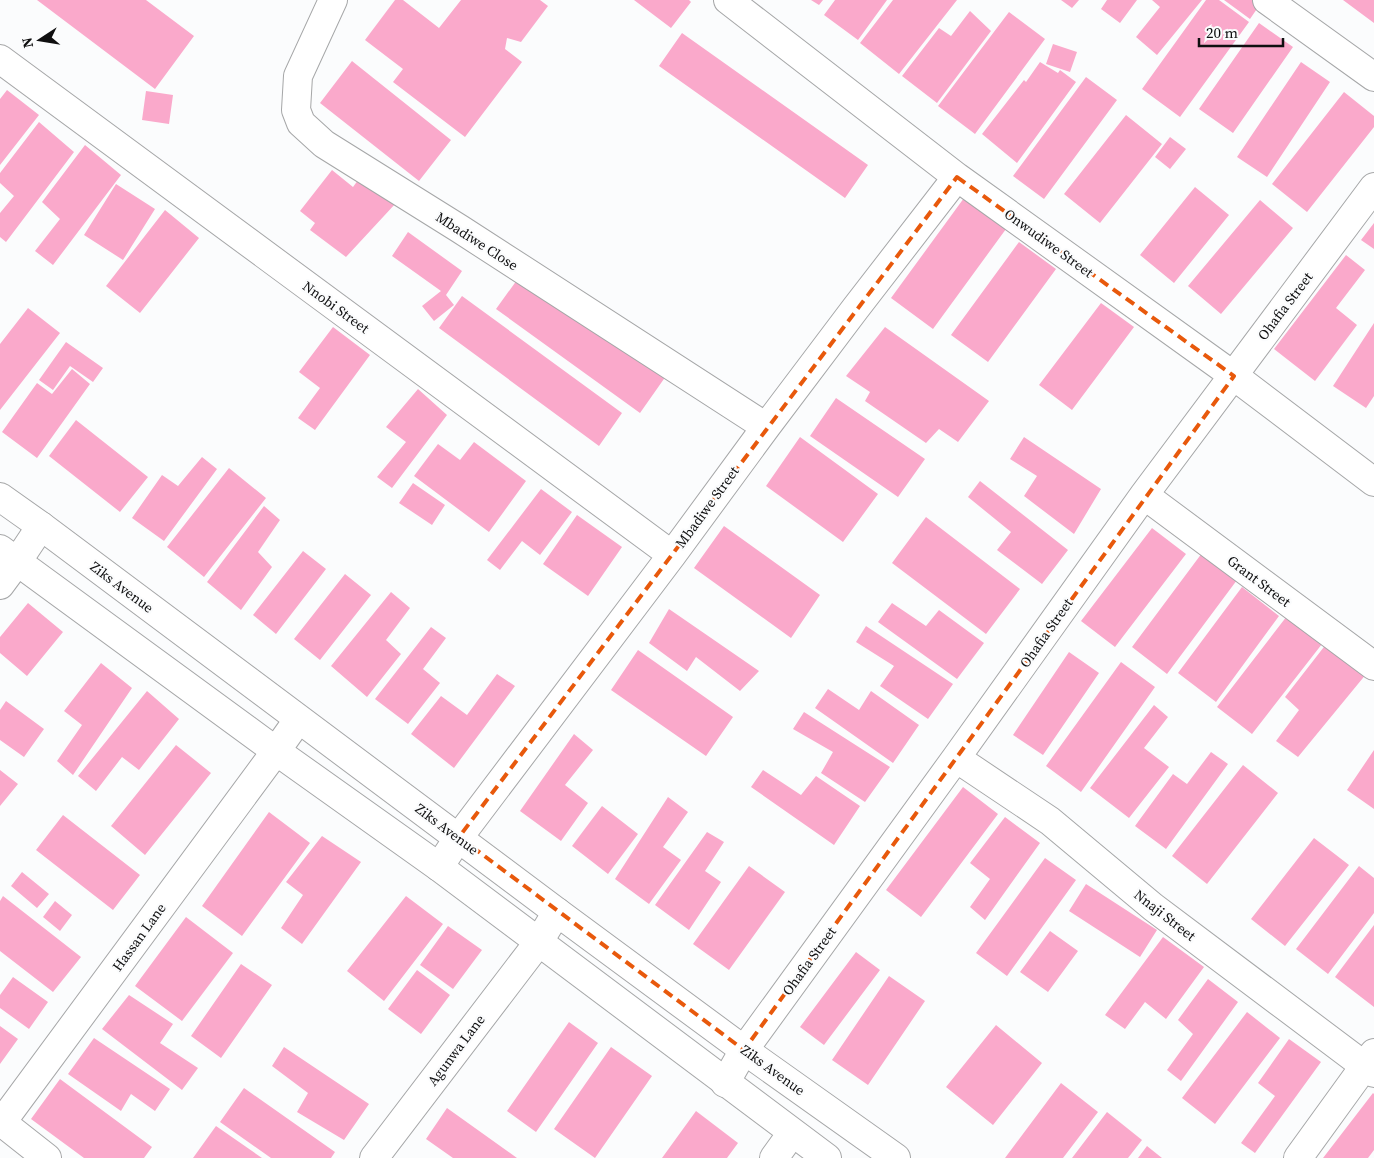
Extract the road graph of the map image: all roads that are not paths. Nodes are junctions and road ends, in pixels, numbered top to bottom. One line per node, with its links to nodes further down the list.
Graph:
1 (333, 0): 9 (street, Mbadiwe Close)
2 (1267, 0): 5 (street)
3 (736, 2): 6 (street, Onwudiwe Street)
4 (0, 59): 14 (street, Nnobi Street)
5 (1374, 78)
6 (957, 177): 8 (street, Onwudiwe Street); 9 (street, Mbadiwe Street)
7 (1374, 187): 8 (street, Ohafia Street)
8 (1234, 376): 10 (street, Onwudiwe Street); 11 (street, Ohafia Street)
9 (766, 426): 14 (street, Mbadiwe Street)
10 (1374, 482)
11 (1144, 495): 17 (street, Grant Street); 20 (street, Ohafia Street)
12 (0, 497): 13 (street, Ziks Avenue)
13 (41, 526): 15 (street); 18 (street, Ziks Avenue)
14 (672, 555): 21 (street, Mbadiwe Street)
15 (9, 556): 16 (street); 19 (street)
16 (0, 585)
17 (1374, 666)
18 (298, 720): 19 (street, Hassan Lane); 21 (street, Ziks Avenue)
19 (276, 751): 22 (street); 28 (street, Hassan Lane)
20 (956, 758): 25 (street, Ohafia Street); 26 (street, Nnaji Street)
21 (458, 837): 22 (street, Mbadiwe Street); 23 (street, Ziks Avenue)
22 (439, 867): 24 (street)
23 (556, 912): 24 (street, Agunwa Lane); 25 (street, Ziks Avenue)
24 (538, 943): 27 (street); 31 (street, Agunwa Lane)
25 (744, 1050): 27 (street, Ohafia Street); 34 (street, Ziks Avenue)
26 (1371, 1064): 35 (street)
27 (725, 1083): 29 (street)
28 (1, 1121): 30 (street)
29 (792, 1133): 32 (street); 33 (street)
30 (47, 1158)
31 (374, 1158)
32 (774, 1158)
33 (827, 1158)
34 (896, 1158)
35 (1298, 1158)

